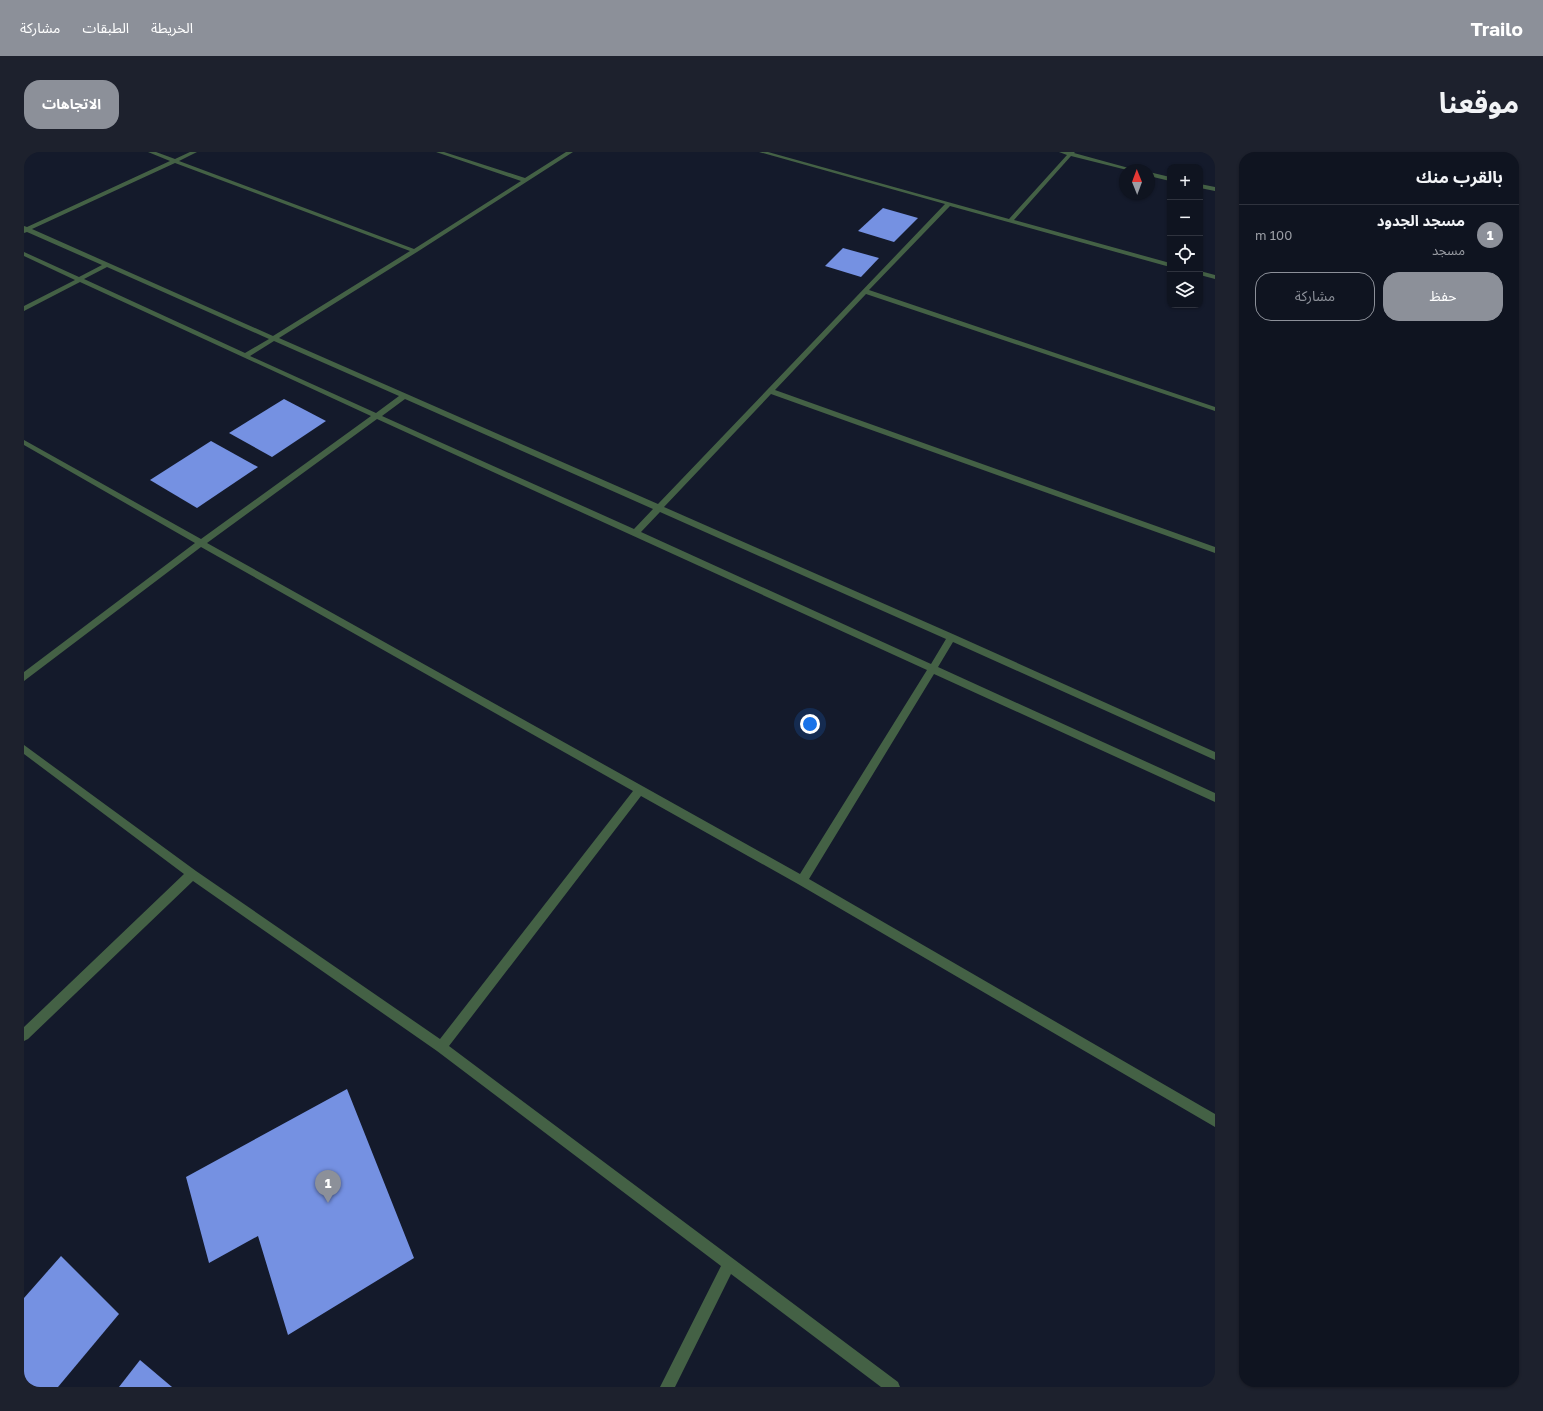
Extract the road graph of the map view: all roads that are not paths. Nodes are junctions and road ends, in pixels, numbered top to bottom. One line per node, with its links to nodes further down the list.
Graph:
1 (151, 152): 8 (street)
2 (194, 152): 8 (street)
3 (439, 152): 12 (street)
4 (570, 152): 12 (street)
5 (762, 152): 15 (street)
6 (1062, 152): 7 (street)
7 (1071, 153): 9 (street); 16 (street)
8 (175, 161): 17 (street); 18 (street)
9 (1119, 166)
10 (1155, 175): 11 (street)
11 (1167, 178)
12 (525, 180): 18 (street)
13 (1203, 187): 14 (street)
14 (1215, 189)
15 (948, 204): 16 (street); 25 (street)
16 (1010, 221): 20 (street)
17 (25, 230): 21 (street)
18 (415, 251): 27 (street)
19 (24, 254): 24 (street)
20 (1167, 264)
21 (107, 265): 24 (street); 27 (street)
22 (1203, 274): 23 (street)
23 (1215, 277)
24 (79, 280): 26 (street); 28 (street)
25 (865, 291): 29 (street); 31 (street)
26 (24, 309)
27 (273, 338): 28 (street); 30 (street)
28 (245, 356): 32 (street)
29 (770, 391): 34 (street); 37 (street)
30 (404, 396): 32 (street); 34 (street)
31 (1215, 409)
32 (376, 416): 35 (street); 36 (street)
33 (24, 442): 36 (street)
34 (660, 507): 35 (street); 38 (street)
35 (635, 533): 39 (street)
36 (201, 543): 40 (street); 43 (street)
37 (1215, 550)
38 (952, 637): 39 (street); 42 (street)
39 (932, 669): 44 (street); 46 (street)
40 (24, 677)
41 (24, 749): 45 (street)
42 (1215, 756)
43 (640, 790): 46 (street); 48 (street)
44 (1215, 798)
45 (192, 874): 47 (street); 48 (street)
46 (802, 881): 49 (street)
47 (24, 1035)
48 (441, 1047): 50 (street)
49 (1215, 1121)
50 (729, 1264): 51 (street); 52 (street)
51 (667, 1387)
52 (893, 1387)

